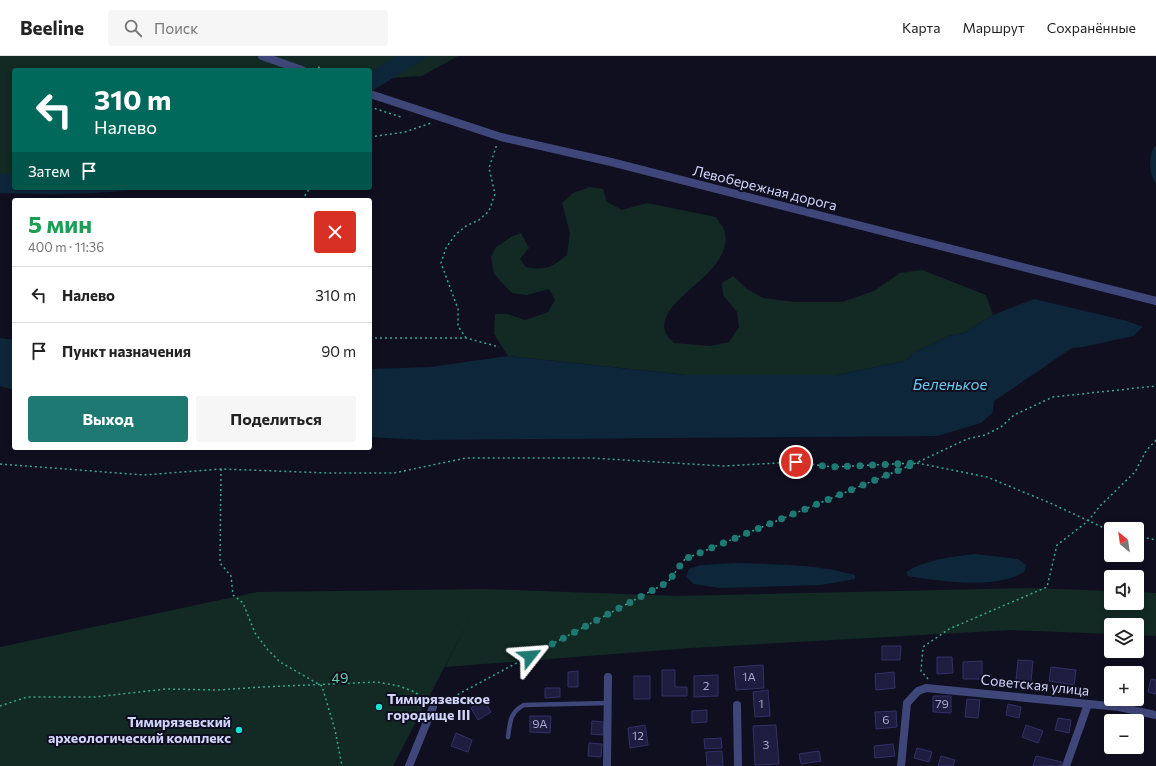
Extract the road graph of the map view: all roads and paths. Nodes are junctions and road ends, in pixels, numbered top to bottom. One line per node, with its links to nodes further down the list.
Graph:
1 (262, 56): 2 (street)
2 (296, 68)
3 (372, 95): 6 (street, Левобережная дорога)
4 (372, 108): 5 (path)
5 (401, 117)
6 (442, 119): 7 (path); 8 (street, Левобережная дорога)
7 (372, 137)
8 (501, 137): 9 (street, Левобережная дорога); 11 (path)
9 (1156, 301)
10 (372, 338): 11 (path)
11 (466, 338): 12 (path)
12 (499, 347)
13 (1156, 386): 15 (path)
14 (1156, 440): 18 (path)
15 (916, 463): 17 (path); 18 (path); 29 (path)
16 (0, 464): 17 (path)
17 (221, 469): 23 (path)
18 (1088, 521): 19 (path); 24 (path)
19 (1104, 527)
20 (1144, 537): 21 (path)
21 (1156, 540)
22 (608, 677): 25 (street)
23 (322, 686): 28 (path); 29 (path); 32 (path)
24 (935, 687): 26 (street, Советская улица); 36 (street)
25 (608, 703): 31 (lane); 34 (street)
26 (1088, 704): 30 (street, Советская улица); 37 (street)
27 (737, 705): 35 (street)
28 (0, 706)
29 (433, 707): 33 (street)
30 (1156, 715)
31 (508, 737)
32 (342, 766)
33 (409, 766)
34 (607, 766)
35 (738, 766)
36 (901, 766)
37 (1066, 766)

